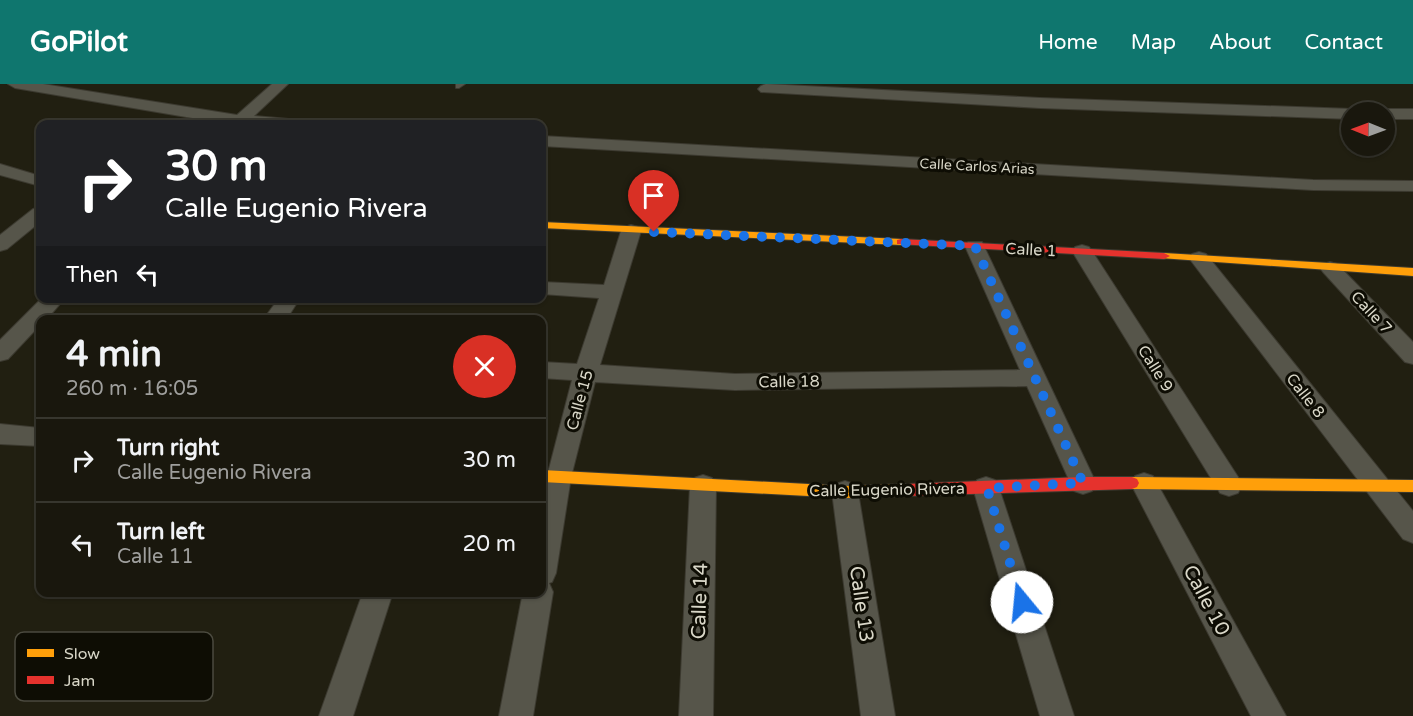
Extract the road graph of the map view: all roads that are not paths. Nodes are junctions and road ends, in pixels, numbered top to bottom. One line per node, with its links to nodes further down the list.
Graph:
1 (15, 84): 7 (street)
2 (281, 84): 8 (street)
3 (766, 88): 4 (street)
4 (1341, 114)
5 (1395, 114): 6 (street)
6 (1413, 114)
7 (226, 120)
8 (240, 120)
9 (546, 141): 12 (street, Calle Carlos Arias)
10 (0, 169): 11 (street)
11 (36, 180)
12 (1413, 186)
13 (36, 216): 16 (street)
14 (546, 225): 15 (street, Calle 1)
15 (631, 231): 17 (street, Calle 1); 23 (street, Calle 15)
16 (0, 245)
17 (975, 246): 18 (street, Calle 1); 31 (street)
18 (1082, 251): 19 (street, Calle 1); 37 (street, Calle 9)
19 (1199, 258): 20 (street, Calle 1); 39 (street, Calle 8)
20 (1330, 268): 21 (street, Calle 1); 28 (street, Calle 7)
21 (1413, 272)
22 (546, 288): 23 (street)
23 (612, 292): 30 (street, Calle 15)
24 (50, 303): 25 (street)
25 (38, 315)
26 (36, 317): 27 (street)
27 (0, 353)
28 (1413, 356)
29 (546, 370): 30 (street, Calle 18)
30 (586, 373): 31 (street, Calle 18); 34 (street, Calle 15)
31 (1036, 378): 35 (street)
32 (0, 434): 33 (street)
33 (36, 437)
34 (550, 477): 38 (street, Calle Eugenio Rivera); 43 (street, Calle 15)
35 (1083, 483): 36 (street, Calle Eugenio Rivera); 41 (street, Calle Eugenio Rivera)
36 (1144, 484): 37 (street, Calle Eugenio Rivera); 52 (street, Calle 10)
37 (1229, 485): 39 (street, Calle Eugenio Rivera)
38 (703, 486): 42 (street, Calle Eugenio Rivera); 49 (street, Calle 14)
39 (1376, 486): 40 (street, Calle Eugenio Rivera); 44 (street, Calle 8)
40 (1413, 486)
41 (987, 488): 42 (street, Calle Eugenio Rivera); 51 (street)
42 (845, 492): 50 (street, Calle 13)
43 (546, 525)
44 (1413, 531)
45 (376, 597): 47 (street)
46 (537, 597): 48 (street)
47 (336, 716)
48 (516, 716)
49 (696, 716)
50 (878, 716)
51 (1057, 716)
52 (1269, 716)

